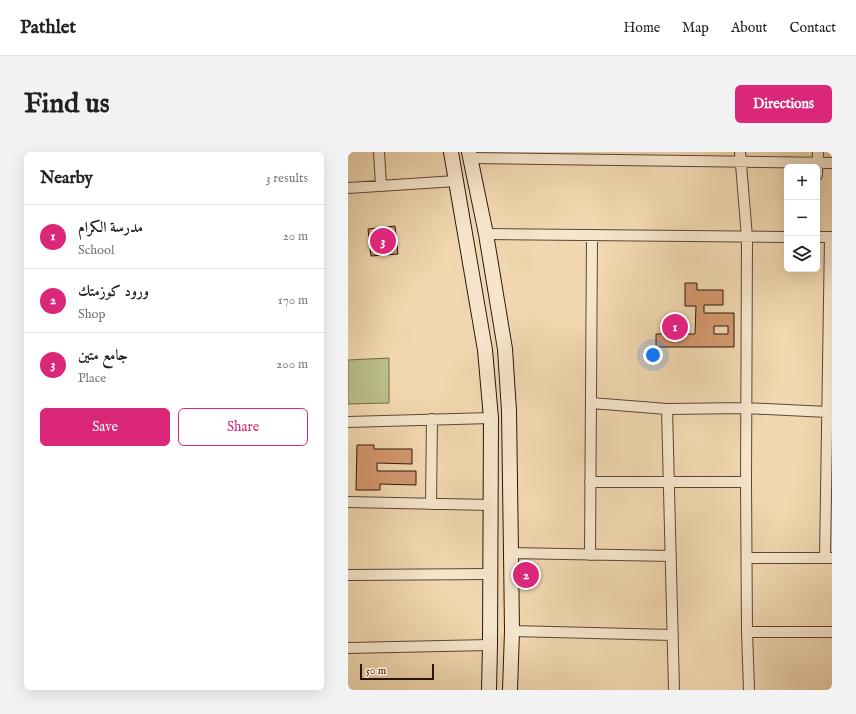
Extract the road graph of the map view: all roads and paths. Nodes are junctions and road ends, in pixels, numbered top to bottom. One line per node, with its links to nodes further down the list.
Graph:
1 (379, 152): 9 (street)
2 (451, 152): 8 (main road)
3 (818, 152): 6 (street)
4 (469, 155): 5 (street); 11 (main road)
5 (740, 157): 6 (street); 13 (street)
6 (818, 163): 7 (street)
7 (832, 163)
8 (456, 181): 9 (street); 21 (main road)
9 (381, 186): 10 (street)
10 (348, 188)
11 (486, 234): 12 (street); 30 (main road)
12 (592, 235): 13 (street); 17 (street)
13 (747, 237): 14 (street); 18 (street)
14 (784, 237)
15 (820, 237): 16 (street)
16 (831, 237): 20 (street)
17 (591, 403): 19 (street); 24 (street)
18 (746, 408): 19 (street); 20 (street); 26 (street)
19 (667, 409): 25 (street)
20 (827, 412): 34 (street)
21 (490, 418): 22 (street); 29 (main road)
22 (432, 419): 23 (street); 28 (street)
23 (348, 422)
24 (590, 482): 25 (street); 31 (street)
25 (669, 482): 26 (street); 32 (street)
26 (746, 482): 33 (street)
27 (348, 502): 28 (street)
28 (431, 504): 29 (street)
29 (490, 505): 35 (main road)
30 (511, 553): 31 (street); 37 (main road)
31 (590, 555): 32 (street)
32 (671, 556): 40 (street)
33 (747, 558): 34 (street); 38 (street)
34 (828, 558)
35 (490, 574): 36 (street); 41 (main road)
36 (348, 575)
37 (512, 631): 40 (street); 44 (main road)
38 (747, 632): 39 (street); 48 (street)
39 (832, 632)
40 (673, 635): 47 (street)
41 (490, 645): 42 (street); 43 (main road)
42 (348, 648)
43 (490, 662): 44 (main road); 45 (main road)
44 (510, 664): 46 (main road)
45 (489, 690)
46 (510, 690)
47 (674, 690)
48 (749, 690)

